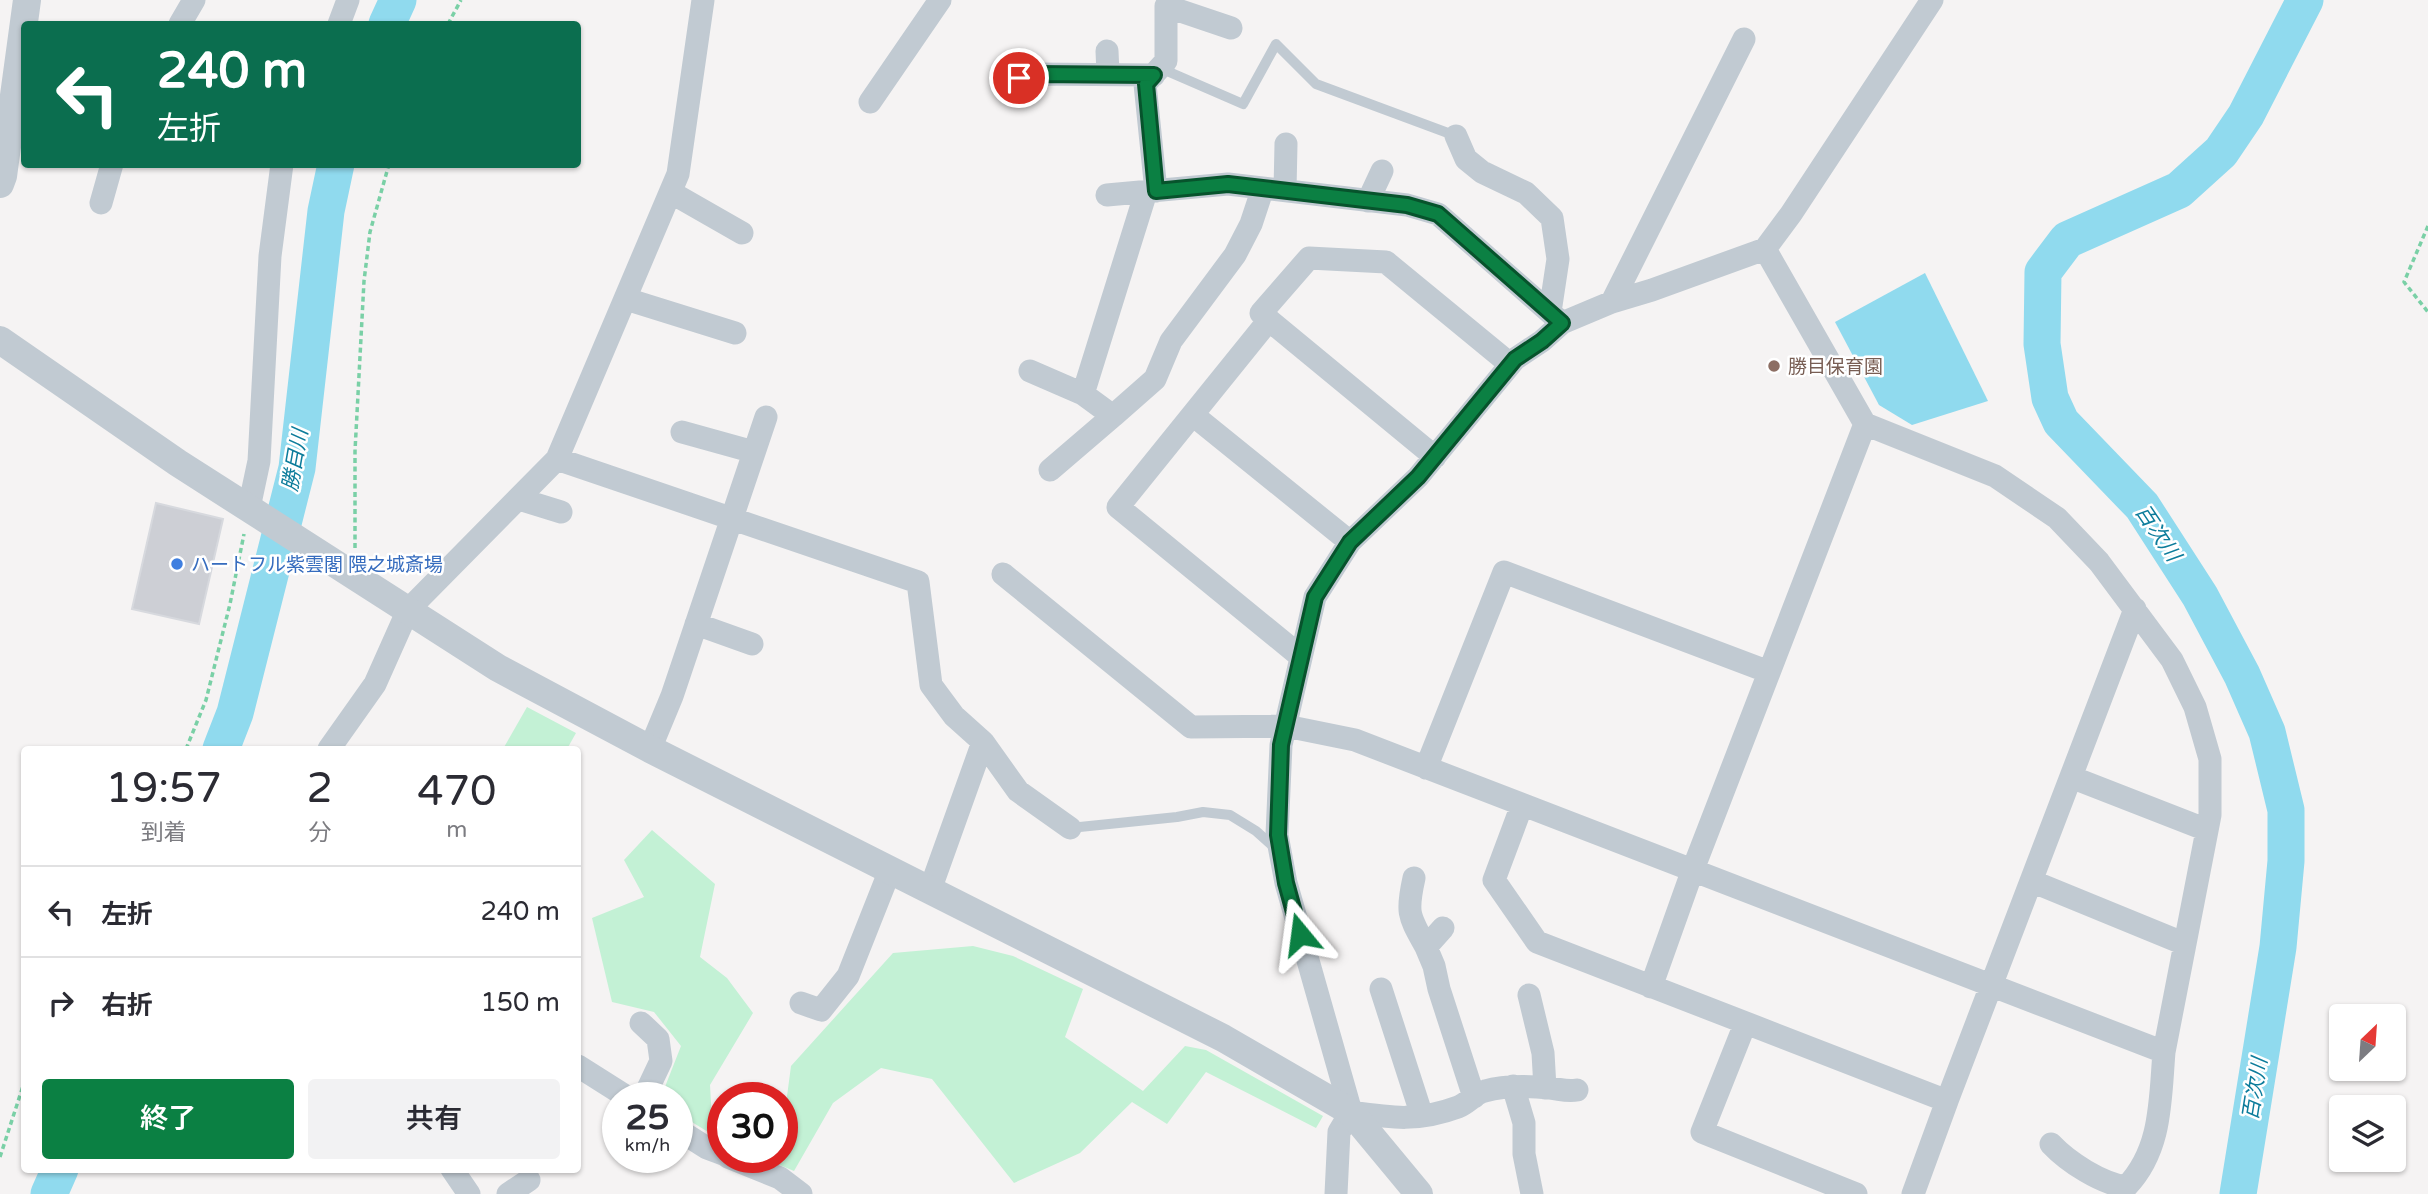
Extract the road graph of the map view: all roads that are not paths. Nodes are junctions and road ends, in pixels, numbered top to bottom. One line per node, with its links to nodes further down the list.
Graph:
1 (27, 0): 7 (street)
2 (348, 0): 9 (street)
3 (703, 0): 26 (street)
4 (1932, 0): 31 (street)
5 (187, 1): 8 (street)
6 (928, 3): 17 (street)
7 (25, 21)
8 (181, 21)
9 (340, 21)
10 (1230, 28): 14 (street)
11 (1744, 39): 33 (street)
12 (1107, 51): 15 (street)
13 (21, 71): 23 (street)
14 (1157, 71): 15 (street); 18 (lane); 25 (street)
15 (1108, 74): 16 (street)
16 (1019, 78)
17 (870, 102)
18 (1456, 136): 34 (street)
19 (1286, 144): 24 (street)
20 (111, 168): 29 (street)
21 (281, 168): 51 (street)
22 (1382, 171): 28 (street)
23 (1, 178)
24 (1274, 189): 25 (street); 28 (street); 43 (street)
25 (1151, 191): 27 (street); 40 (street)
26 (672, 193): 30 (street); 32 (street)
27 (1107, 195)
28 (1368, 201): 34 (street)
29 (101, 202)
30 (742, 233)
31 (1765, 249): 33 (street); 44 (street)
32 (626, 299): 36 (street); 48 (street)
33 (1612, 302): 34 (street)
34 (1556, 318): 38 (street)
35 (1269, 320): 38 (street); 41 (street); 47 (street)
36 (735, 333)
37 (0, 340): 51 (street)
38 (1510, 364): 47 (street)
39 (1031, 371): 40 (street)
40 (1083, 394): 43 (street)
41 (1192, 415): 54 (street); 60 (street)
42 (766, 416): 46 (street)
43 (1114, 416): 49 (street)
44 (1865, 424): 56 (street); 61 (street)
45 (682, 432): 46 (street)
46 (754, 452): 53 (street)
47 (1435, 457): 54 (street)
48 (557, 459): 50 (street); 53 (street)
49 (1049, 470)
50 (519, 499): 52 (street); 57 (street)
51 (255, 512): 57 (street)
52 (561, 512)
53 (732, 519): 58 (street); 63 (street)
54 (1350, 542): 60 (street)
55 (1003, 574): 62 (street)
56 (2135, 609): 67 (street); 70 (street)
57 (408, 610): 64 (street); 65 (street)
58 (696, 624): 59 (street); 65 (street)
59 (752, 643)
60 (1300, 656): 62 (street)
61 (1769, 672): 66 (street); 73 (street)
62 (1286, 726): 66 (street); 71 (street)
63 (983, 742): 69 (street); 76 (street)
64 (331, 746)
65 (650, 749): 72 (street)
66 (1426, 768): 68 (street)
67 (2071, 776): 70 (street); 75 (street)
68 (1522, 805): 73 (street); 81 (street)
69 (1070, 828): 71 (lane)
70 (2207, 830): 78 (street)
71 (1281, 853): 96 (street)
72 (890, 870): 76 (street); 84 (street)
73 (1692, 872): 80 (street); 81 (street)
74 (1414, 878): 79 (street)
75 (2031, 881): 78 (street); 80 (street)
76 (930, 890): 96 (street)
77 (1443, 928): 79 (street)
78 (2185, 944): 87 (street)
79 (1426, 947): 94 (street)
80 (1991, 986): 87 (street); 95 (street)
81 (1651, 987): 86 (street)
82 (1381, 989): 97 (street)
83 (1529, 995): 92 (street)
84 (801, 1003)
85 (641, 1023): 90 (street)
86 (1745, 1024): 95 (street); 108 (street)
87 (2164, 1052): 98 (street)
88 (581, 1068): 89 (street)
89 (603, 1082)
90 (651, 1082)
91 (1513, 1086): 92 (street); 94 (street); 107 (street)
92 (1545, 1088): 93 (street)
93 (1577, 1090)
94 (1474, 1097): 97 (street)
95 (1947, 1101): 109 (street)
96 (1351, 1112): 97 (street); 105 (street); 106 (street)
97 (1422, 1116)
98 (2051, 1144)
99 (455, 1173): 102 (street)
100 (768, 1173): 104 (street)
101 (529, 1180): 103 (street)
102 (469, 1194)
103 (508, 1194)
104 (802, 1194)
105 (1336, 1194)
106 (1419, 1194)
107 (1532, 1194)
108 (1856, 1194)
109 (1913, 1194)

